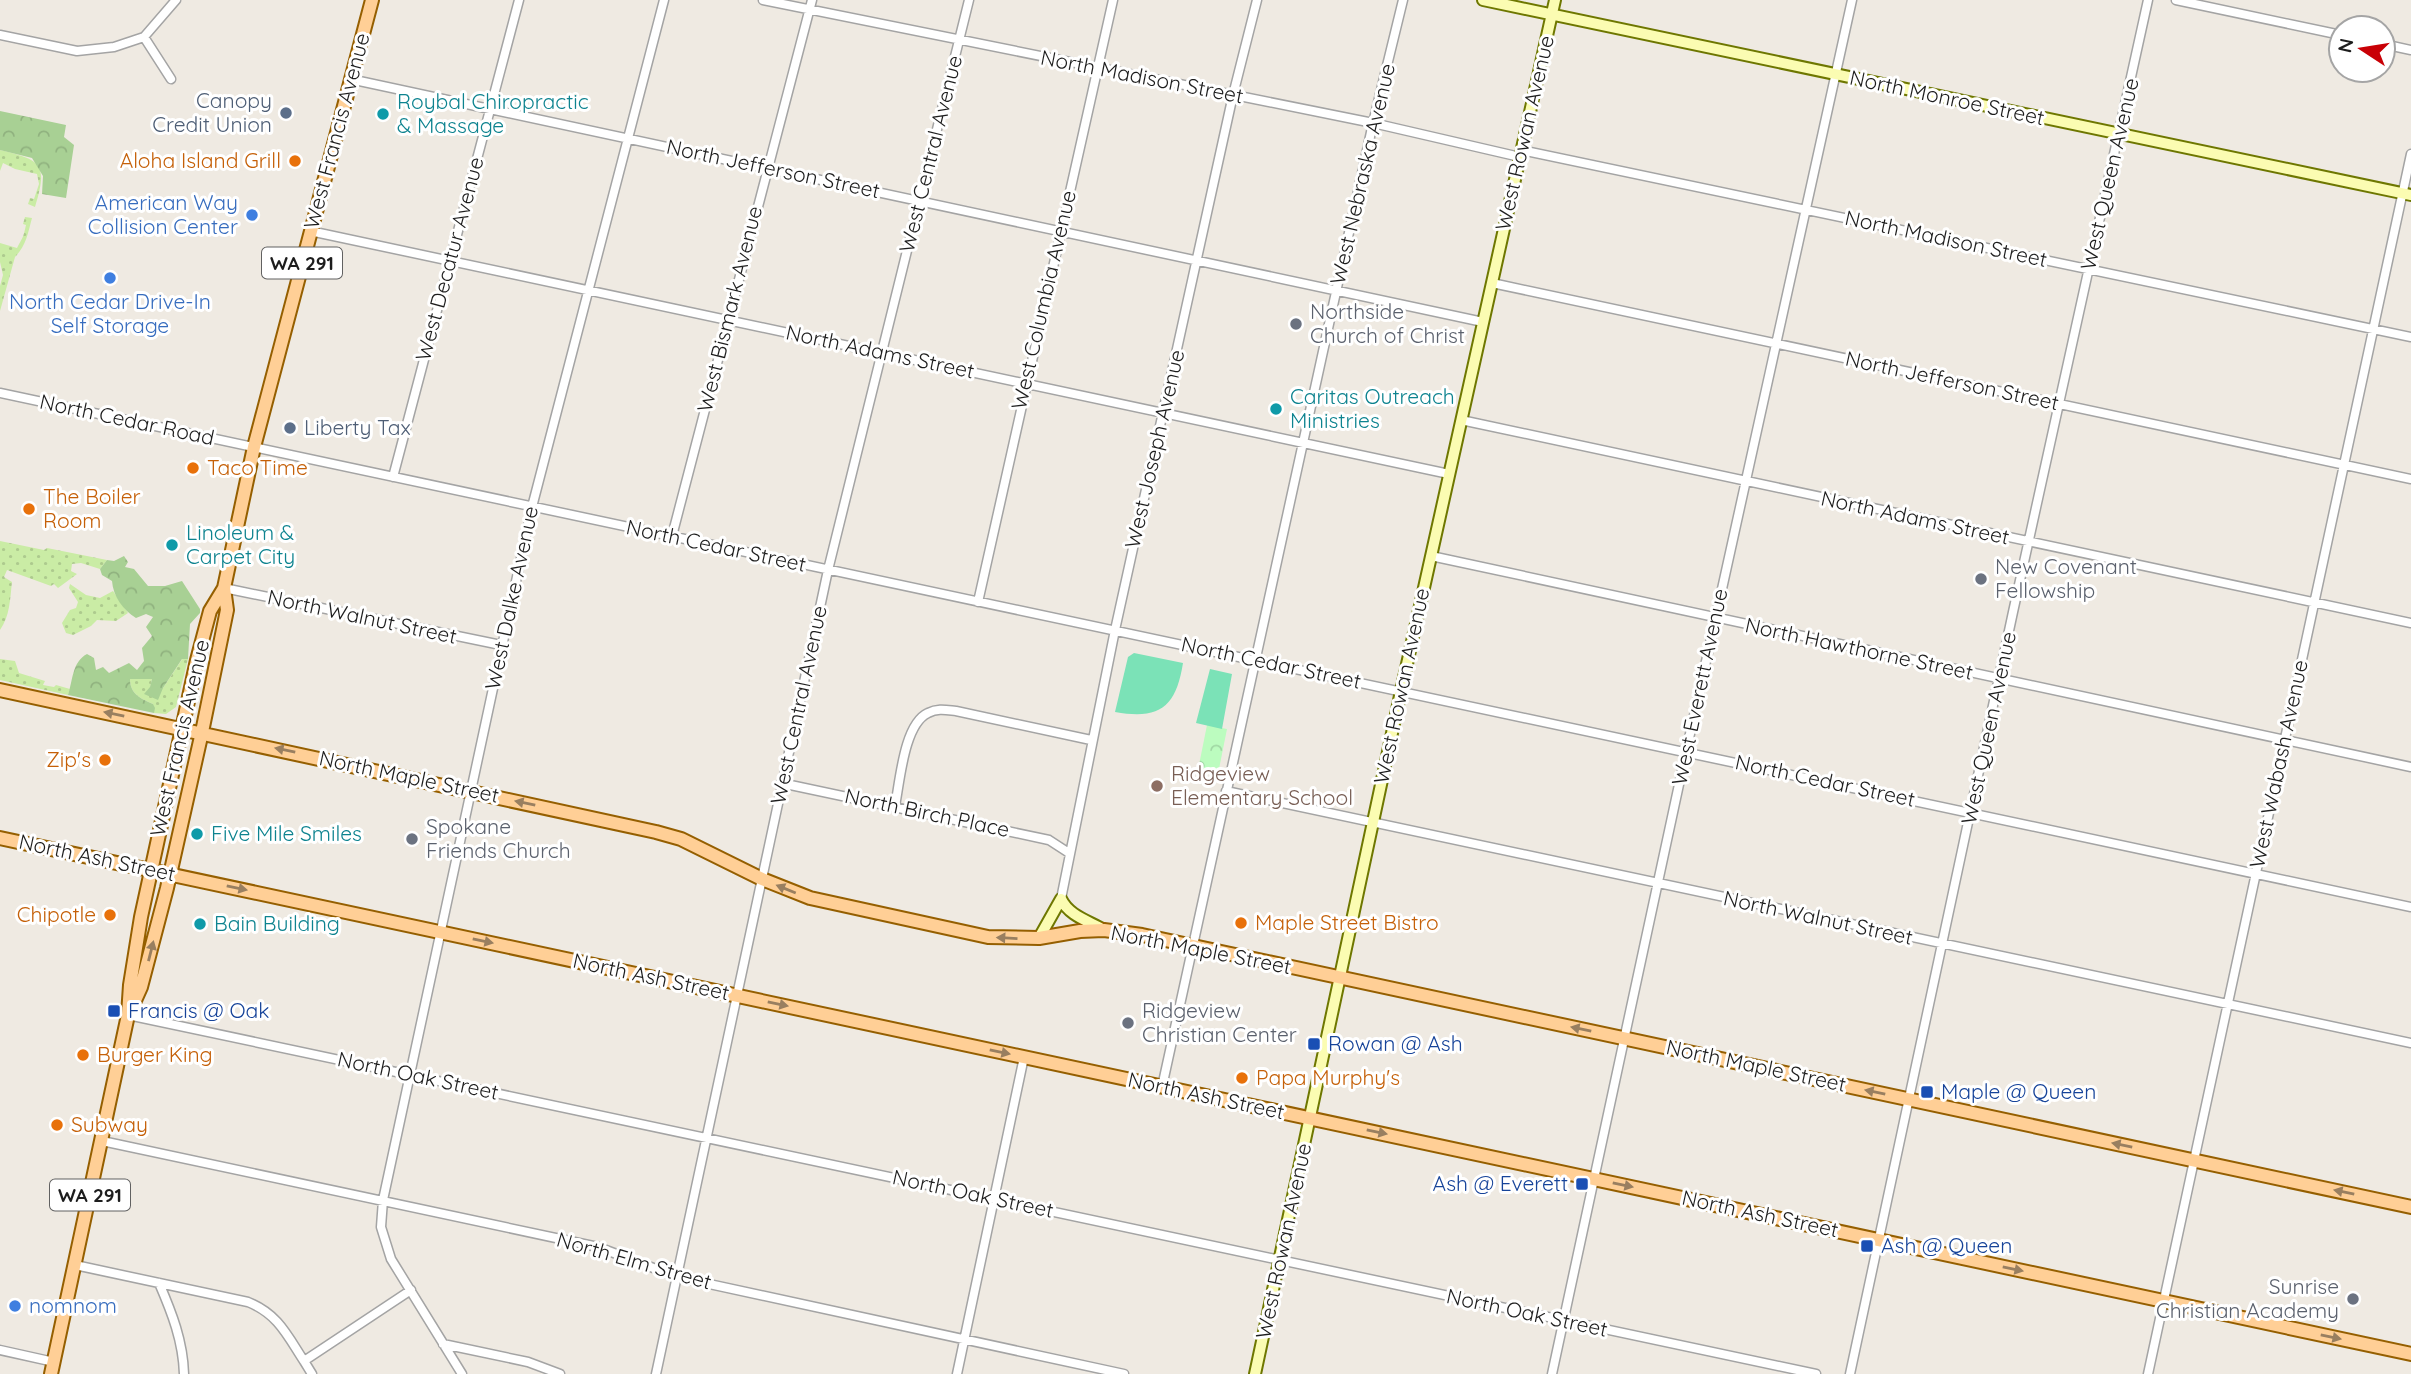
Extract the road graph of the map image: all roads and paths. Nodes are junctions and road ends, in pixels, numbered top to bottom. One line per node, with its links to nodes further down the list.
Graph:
1 (176, 0): 20 (street)
2 (372, 0): 25 (main road, West Francis Avenue / WA 291)
3 (519, 0): 27 (street, West Decatur Avenue)
4 (664, 0): 30 (street, West Dalke Avenue)
5 (763, 0): 16 (street, North Madison Street)
6 (812, 0): 16 (street, West Bismark Avenue)
7 (969, 0): 21 (street, West Central Avenue)
8 (1113, 0): 22 (street, West Columbia Avenue)
9 (1257, 0): 26 (street, West Joseph Avenue)
10 (1403, 0): 28 (street, West Nebraska Avenue)
11 (1483, 0): 17 (street, North Monroe Street)
12 (1555, 0): 17 (street, West Rowan Avenue)
13 (1852, 0): 23 (street, West Everett Avenue)
14 (2148, 0): 29 (street, West Queen Avenue)
15 (2176, 0): 18 (street)
16 (809, 9): 21 (street, North Madison Street); 33 (street, West Bismark Avenue)
17 (1552, 14): 23 (street, North Monroe Street); 31 (street, West Rowan Avenue)
18 (2327, 32)
19 (0, 35): 20 (street)
20 (144, 37): 24 (street)
21 (960, 40): 22 (street, North Madison Street); 35 (street, West Central Avenue)
22 (1096, 66): 26 (street, North Madison Street); 37 (street, West Columbia Avenue)
23 (1835, 74): 29 (street, North Monroe Street); 36 (street, West Everett Avenue)
24 (171, 79)
25 (350, 79): 27 (street, North Jefferson Street); 38 (main road, West Francis Avenue / WA 291)
26 (1233, 95): 28 (street, North Madison Street); 40 (street, West Joseph Avenue)
27 (490, 108): 30 (street, North Jefferson Street); 39 (street, West Decatur Avenue)
28 (1373, 124): 31 (street, North Madison Street); 43 (street, West Nebraska Avenue)
29 (2120, 134): 34 (street, North Monroe Street); 41 (street, West Queen Avenue)
30 (628, 138): 33 (street, North Jefferson Street); 44 (street, West Dalke Avenue)
31 (1521, 154): 36 (street, North Madison Street); 42 (street, West Rowan Avenue)
32 (2411, 154): 34 (street, West Wabash Avenue)
33 (766, 167): 35 (street, North Jefferson Street); 45 (street, West Bismark Avenue)
34 (2407, 194): 47 (street, West Wabash Avenue)
35 (920, 200): 37 (street, North Jefferson Street); 50 (street, West Central Avenue)
36 (1805, 210): 41 (street, North Madison Street); 49 (street, West Everett Avenue)
37 (1059, 230): 40 (street, North Jefferson Street); 51 (street, West Columbia Avenue)
38 (310, 231): 39 (street, North Adams Street); 57 (main road, West Francis Avenue / WA 291)
39 (450, 261): 44 (street, North Adams Street); 60 (street, West Decatur Avenue)
40 (1196, 261): 43 (street, North Jefferson Street); 54 (street, West Joseph Avenue)
41 (2089, 269): 47 (street, North Madison Street); 53 (street, West Queen Avenue)
42 (1492, 283): 46 (street, West Rowan Avenue); 49 (street, North Jefferson Street)
43 (1336, 289): 46 (street, North Jefferson Street); 56 (street, West Nebraska Avenue)
44 (588, 290): 45 (street, North Adams Street); 63 (street, West Dalke Avenue)
45 (726, 320): 50 (street, North Adams Street); 64 (street, West Bismark Avenue)
46 (1483, 322): 55 (street, West Rowan Avenue)
47 (2373, 329): 48 (street, North Madison Street); 58 (street, West Wabash Avenue)
48 (2411, 337)
49 (1776, 343): 53 (street, North Jefferson Street); 62 (street, West Everett Avenue)
50 (882, 352): 51 (street, North Adams Street); 67 (street, West Central Avenue)
51 (1025, 384): 54 (street, North Adams Street); 69 (street, West Columbia Avenue)
52 (0, 393): 57 (street, North Cedar Road)
53 (2060, 403): 58 (street, North Jefferson Street); 65 (street, West Queen Avenue)
54 (1163, 415): 56 (street, North Adams Street); 73 (street, West Joseph Avenue)
55 (1461, 421): 59 (street, West Rowan Avenue); 62 (street, North Adams Street)
56 (1302, 443): 59 (street, North Adams Street); 75 (street, West Nebraska Avenue)
57 (254, 447): 60 (street, North Cedar Street); 68 (main road, West Francis Avenue / WA 291)
58 (2344, 465): 61 (street, North Jefferson Street); 70 (street, West Wabash Avenue)
59 (1449, 474): 66 (street, West Rowan Avenue)
60 (393, 477): 63 (street, North Cedar Street)
61 (2411, 479)
62 (1745, 482): 65 (street, North Adams Street); 71 (street, West Everett Avenue)
63 (532, 507): 64 (street, North Cedar Street); 74 (street, West Dalke Avenue)
64 (672, 536): 67 (street, North Cedar Street)
65 (2029, 541): 70 (street, North Adams Street); 76 (street, West Queen Avenue)
66 (1431, 556): 71 (street, North Hawthorne Street); 78 (street, West Rowan Avenue)
67 (828, 570): 69 (street, North Cedar Street); 85 (street, West Central Avenue)
68 (224, 588): 74 (street, North Walnut Street); 79 (main road, West Francis Avenue / WA 291); 80 (main road, West Francis Avenue / WA 291)
69 (978, 601): 73 (street, North Cedar Street)
70 (2314, 603): 72 (street, North Adams Street); 82 (street, West Wabash Avenue)
71 (1715, 618): 76 (street, North Hawthorne Street); 83 (street, West Everett Avenue)
72 (2411, 623)
73 (1115, 630): 75 (street, North Cedar Street); 81 (street, West Joseph Avenue)
74 (501, 645): 86 (street, West Dalke Avenue)
75 (1254, 660): 78 (street, North Cedar Street); 87 (street, West Nebraska Avenue)
76 (1999, 679): 82 (street, North Hawthorne Street); 89 (street, West Queen Avenue)
77 (0, 690): 79 (main road, North Maple Street, one-way to 77)
78 (1401, 691): 83 (street, North Cedar Street); 90 (street, West Rowan Avenue)
79 (181, 728): 80 (main road, North Maple Street); 93 (main road, West Francis Avenue / WA 291)
80 (202, 732): 86 (main road, North Maple Street, one-way to 80); 94 (main road, West Francis Avenue / WA 291)
81 (1091, 740): 88 (street); 92 (street, West Joseph Avenue)
82 (2285, 740): 84 (street, North Hawthorne Street); 95 (street, West Wabash Avenue)
83 (1686, 752): 89 (street, North Cedar Street); 97 (street, West Everett Avenue)
84 (2411, 767)
85 (781, 783): 88 (street, North Birch Place); 96 (street, West Central Avenue)
86 (471, 791): 96 (main road, North Maple Street, one-way to 86); 101 (street, West Dalke Avenue)
87 (1226, 791): 90 (street, North Walnut Street); 104 (street, West Nebraska Avenue)
88 (895, 806): 92 (street, North Birch Place)
89 (1972, 812): 95 (street, North Cedar Street); 103 (street, West Queen Avenue)
90 (1373, 822): 97 (street, North Walnut Street); 105 (street, West Rowan Avenue)
91 (0, 838): 93 (main road, North Ash Street)
92 (1069, 853): 98 (street, West Joseph Avenue)
93 (151, 870): 94 (main road, North Ash Street); 108 (main road, West Francis Avenue / WA 291)
94 (170, 874): 101 (main road, North Ash Street, one-way to 101); 108 (main road, West Francis Avenue / WA 291, one-way to 94)
95 (2255, 874): 99 (street, North Cedar Street); 107 (street, West Wabash Avenue)
96 (762, 879): 102 (main road, North Maple Street, one-way to 96); 106 (street, West Central Avenue)
97 (1658, 883): 103 (street, North Walnut Street); 109 (street, West Everett Avenue)
98 (1061, 899): 100 (street); 102 (street)
99 (2411, 908)
100 (1104, 930): 102 (main road, North Maple Street); 104 (main road, North Maple Street)
101 (439, 932): 106 (main road, North Ash Street, one-way to 106); 112 (street, West Dalke Avenue)
102 (1039, 938)
103 (1942, 944): 107 (street, North Walnut Street); 114 (street, West Queen Avenue)
104 (1192, 946): 105 (main road, North Maple Street); 113 (street, West Nebraska Avenue)
105 (1339, 978): 109 (main road, North Maple Street, one-way to 105); 115 (street, West Rowan Avenue)
106 (736, 996): 111 (main road, North Ash Street, one-way to 111); 116 (street, West Central Avenue)
107 (2227, 1004): 110 (street, North Walnut Street); 118 (street, West Wabash Avenue)
108 (128, 1015): 112 (street, North Oak Street); 117 (main road, West Francis Avenue / WA 291)
109 (1625, 1038): 114 (main road, North Maple Street, one-way to 109); 119 (street, West Everett Avenue)
110 (2411, 1043)
111 (1024, 1057): 113 (main road, North Ash Street); 120 (street)
112 (409, 1074): 116 (street, North Oak Street); 121 (street, West Dalke Avenue)
113 (1162, 1087): 115 (main road, North Ash Street)
114 (1909, 1099): 118 (main road, North Maple Street, one-way to 114); 123 (street, West Queen Avenue)
115 (1310, 1118): 119 (main road, North Ash Street, one-way to 119); 124 (street, West Rowan Avenue)
116 (706, 1137): 120 (street, North Oak Street); 126 (street, West Central Avenue)
117 (102, 1141): 121 (street, North Elm Street); 125 (main road, West Francis Avenue / WA 291)
118 (2194, 1160): 122 (main road, North Maple Street, one-way to 118); 129 (street, West Wabash Avenue)
119 (1595, 1179): 123 (main road, North Ash Street, one-way to 123); 130 (street, West Everett Avenue)
120 (995, 1198): 124 (street, North Oak Street); 131 (street)
121 (383, 1200): 126 (street, North Elm Street); 128 (street, West Dalke Avenue)
122 (2411, 1206)
123 (1880, 1240): 129 (main road, North Ash Street, one-way to 129); 147 (street, West Queen Avenue)
124 (1279, 1261): 130 (street, North Oak Street); 144 (street, West Rowan Avenue)
125 (75, 1265): 127 (street); 136 (main road, West Francis Avenue / WA 291)
126 (677, 1277): 131 (street, North Elm Street); 141 (street, West Central Avenue)
127 (159, 1283): 135 (street); 137 (street)
128 (411, 1290): 132 (street, West Dalke Avenue); 135 (street)
129 (2163, 1301): 134 (main road, North Ash Street, one-way to 134); 148 (street, West Wabash Avenue)
130 (1563, 1320): 145 (street, West Everett Avenue); 146 (street, North Oak Street)
131 (964, 1340): 142 (street); 143 (street, North Elm Street)
132 (443, 1344): 139 (street, West Dalke Avenue); 140 (street)
133 (0, 1350): 136 (street)
134 (2411, 1354)
135 (304, 1361): 138 (street)
136 (53, 1368)
137 (184, 1374)
138 (312, 1374)
139 (462, 1374)
140 (560, 1374)
141 (656, 1374)
142 (957, 1374)
143 (1124, 1374)
144 (1255, 1374)
145 (1552, 1374)
146 (1816, 1374)
147 (1850, 1374)
148 (2148, 1374)

